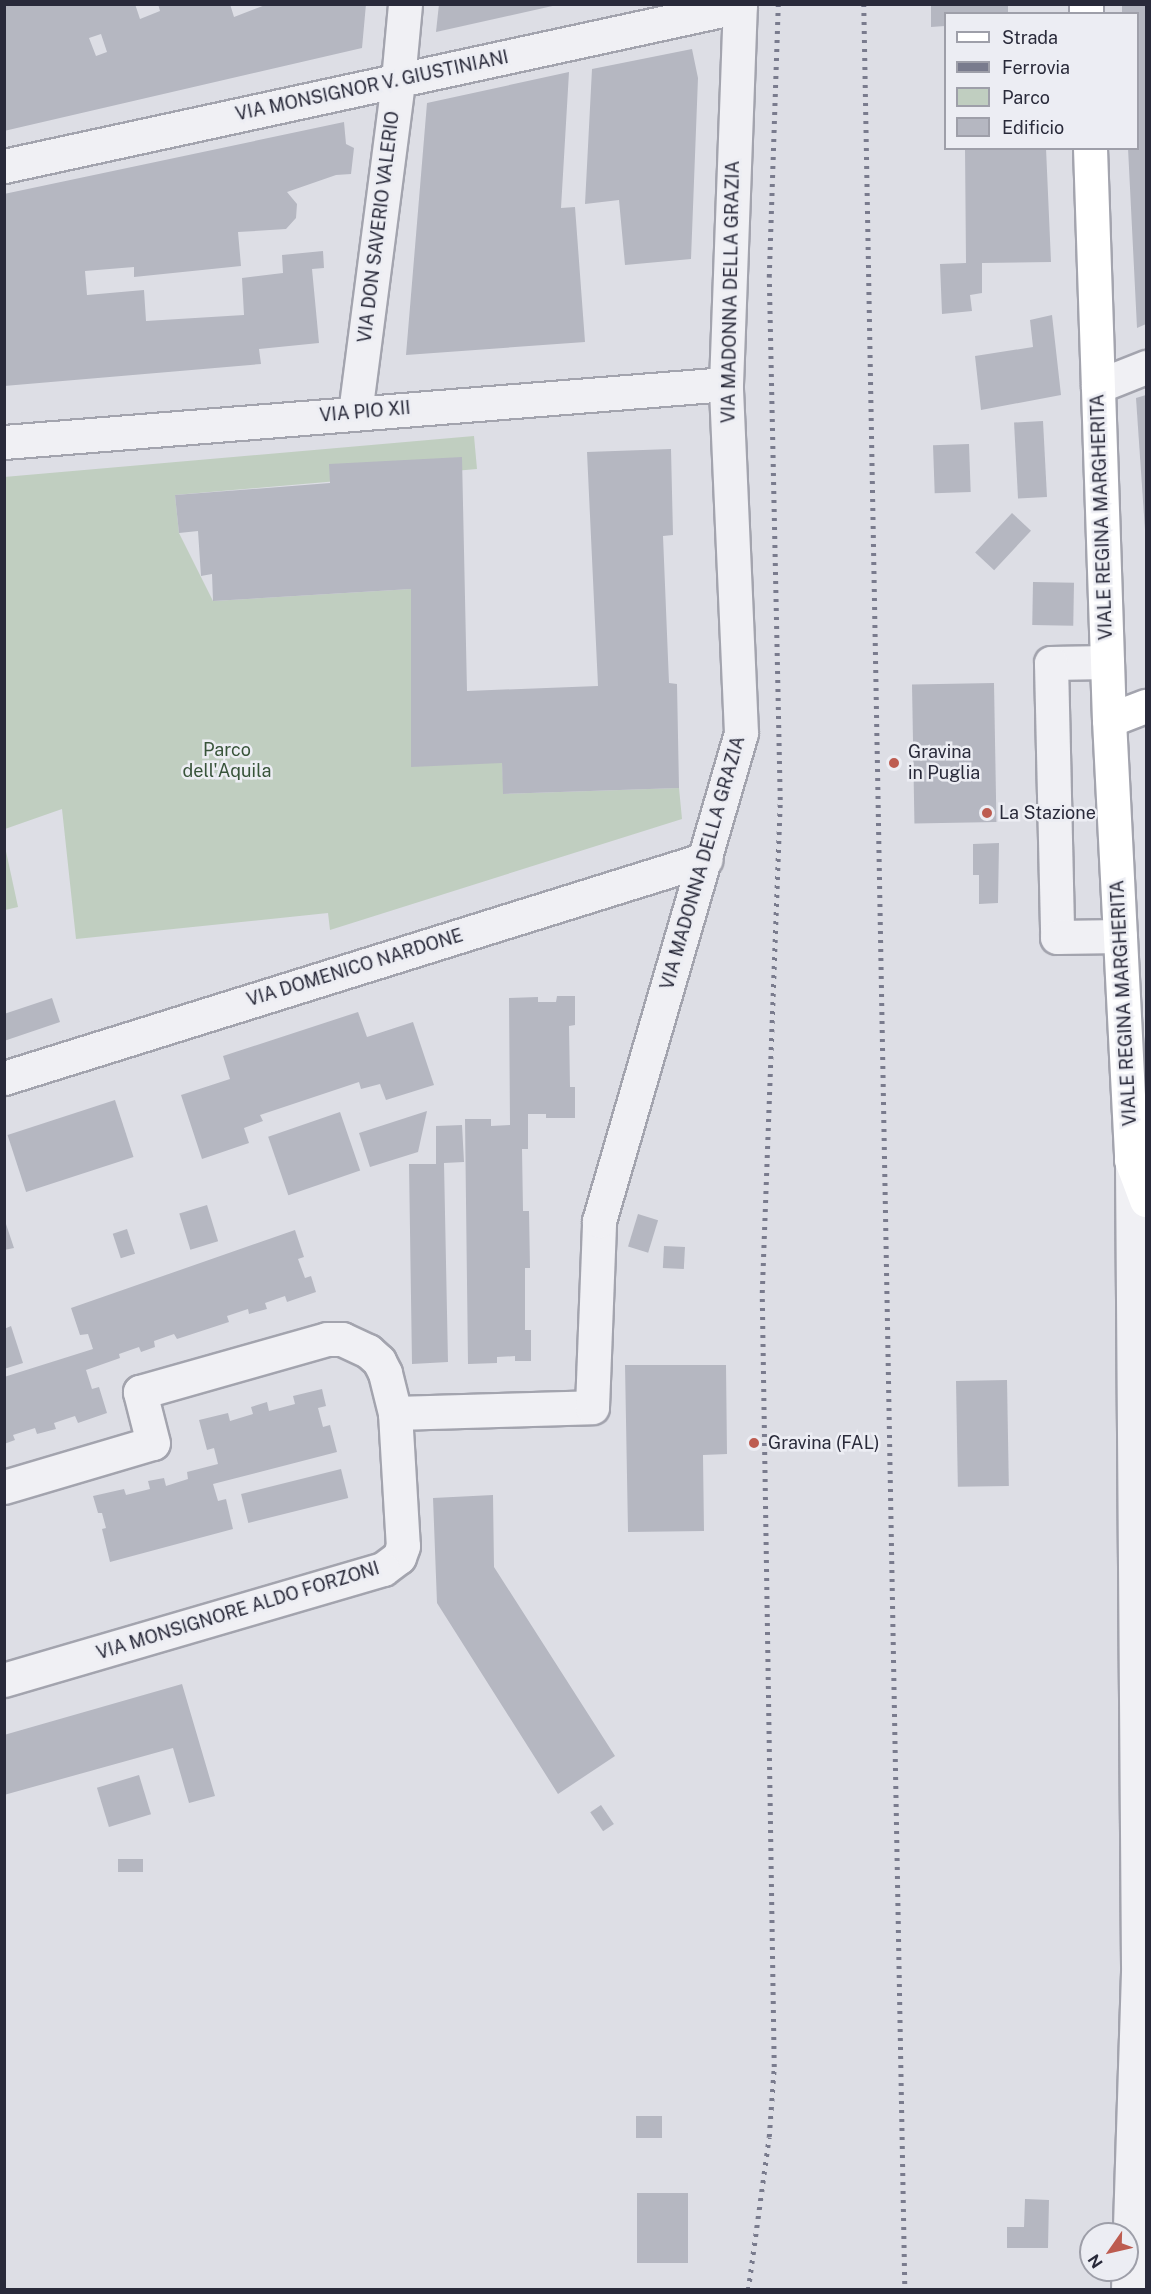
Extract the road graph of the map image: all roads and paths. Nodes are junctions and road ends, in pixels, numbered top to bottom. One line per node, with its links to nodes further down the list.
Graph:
1 (405, 4): 3 (street, VIA DON SAVERIO VALERIO)
2 (740, 5): 3 (street, VIA MONSIGNOR V. GIUSTINIANI); 7 (street, VIA MADONNA DELLA GRAZIA)
3 (398, 80): 5 (street, VIA MONSIGNOR V. GIUSTINIANI); 9 (street, VIA DON SAVERIO VALERIO)
4 (1090, 150): 8 (street, VIALE REGINA MARGHERITA)
5 (4, 166)
6 (1146, 367): 8 (street)
7 (726, 384): 9 (street, VIA PIO XII); 14 (street, VIA MADONNA DELLA GRAZIA)
8 (1098, 386): 11 (street, VIALE REGINA MARGHERITA)
9 (355, 412): 10 (street, VIA PIO XII)
10 (4, 442)
11 (1107, 662): 13 (street, VIALE REGINA MARGHERITA); 15 (street)
12 (1146, 706): 13 (street)
13 (1109, 720): 15 (street, VIALE REGINA MARGHERITA)
14 (706, 859): 16 (street, VIA DOMENICO NARDONE); 19 (street, VIA MADONNA DELLA GRAZIA)
15 (1120, 936): 17 (street, VIALE REGINA MARGHERITA)
16 (4, 1078)
17 (1136, 1141): 18 (street); 21 (street, VIALE REGINA MARGHERITA)
18 (1146, 1200)
19 (395, 1413): 20 (street, VIA MONSIGNORE ALDO FORZONI); 22 (street, VIA MONSIGNORE ALDO FORZONI)
20 (4, 1487)
21 (1140, 1538): 23 (street, VIALE REGINA MARGHERITA)
22 (4, 1680)
23 (1142, 1994): 24 (street, VIALE REGINA MARGHERITA)
24 (1128, 2289)

